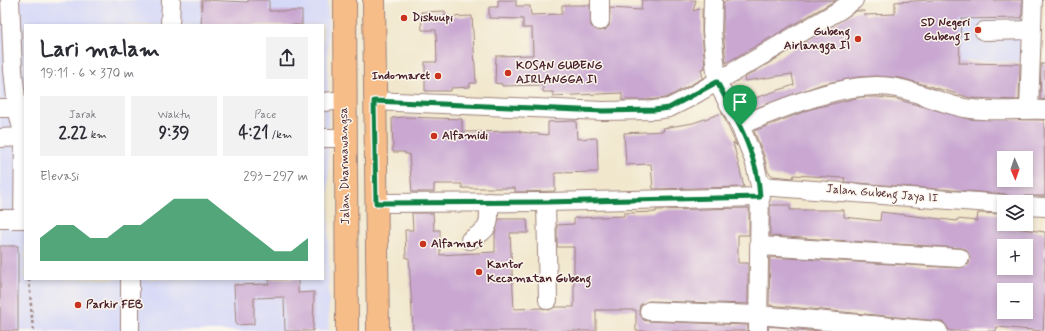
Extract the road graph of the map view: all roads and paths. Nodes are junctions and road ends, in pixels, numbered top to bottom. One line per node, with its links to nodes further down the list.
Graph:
1 (10, 0): 10 (street)
2 (171, 0): 11 (street)
3 (345, 0): 15 (main road, Jalan Dharmawangsa)
4 (374, 0): 16 (main road)
5 (600, 0): 9 (street)
6 (713, 0): 14 (street)
7 (854, 0): 14 (street)
8 (1037, 6): 12 (street)
9 (600, 21)
10 (5, 24): 18 (street)
11 (170, 24)
12 (1031, 30): 13 (street); 19 (street)
13 (984, 31)
14 (717, 82): 16 (street); 20 (street)
15 (345, 100): 17 (street); 24 (main road, Jalan Dharmawangsa)
16 (374, 101): 28 (main road)
17 (324, 102)
18 (14, 108): 21 (street)
19 (1037, 110): 20 (street)
20 (740, 126): 25 (street)
21 (24, 137): 22 (street); 33 (street)
22 (0, 138)
23 (324, 138): 24 (street)
24 (346, 138): 37 (main road, Jalan Dharmawangsa)
25 (760, 191): 27 (street, Jalan Gubeng Jaya II); 29 (street, Jalan Gubeng Jaya II); 35 (street)
26 (489, 202): 27 (street, Jalan Gubeng Jaya II); 28 (street, Jalan Gubeng Jaya II); 34 (street)
27 (546, 202): 41 (street)
28 (376, 203): 38 (main road)
29 (997, 204)
30 (1033, 207): 31 (street)
31 (1045, 208)
32 (0, 219): 33 (street)
33 (24, 219)
34 (470, 240)
35 (760, 246): 36 (street); 43 (street)
36 (960, 258)
37 (347, 272): 38 (main road); 46 (main road, Jalan Dharmawangsa)
38 (377, 272): 47 (main road)
39 (29, 280): 44 (path)
40 (130, 280): 45 (street)
41 (548, 300)
42 (649, 311): 43 (street)
43 (758, 323): 48 (street)
44 (33, 331)
45 (130, 331)
46 (348, 331)
47 (378, 331)
48 (938, 331)

